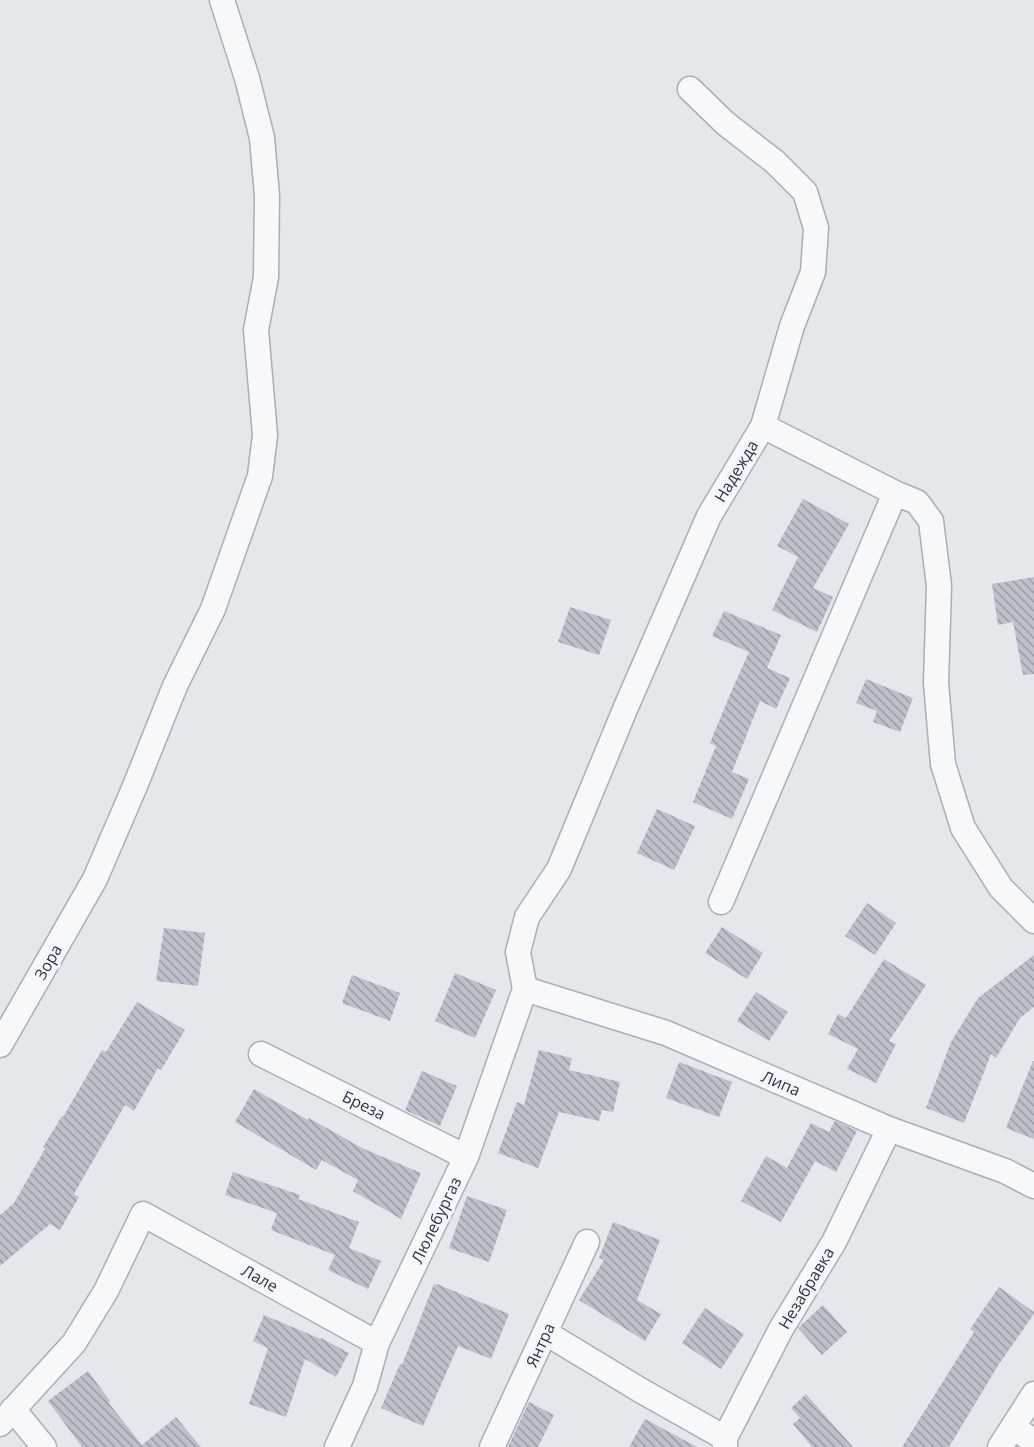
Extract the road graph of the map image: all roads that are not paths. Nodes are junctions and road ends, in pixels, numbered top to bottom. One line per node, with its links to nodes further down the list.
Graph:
1 (222, 0): 8 (street, Зора)
2 (690, 89): 3 (street)
3 (763, 426): 4 (street, Надежда); 7 (street, Надежда)
4 (895, 493): 5 (street); 6 (street, Надежда)
5 (720, 902)
6 (1034, 921)
7 (525, 989): 10 (street, Липа); 11 (street, Люлебургаз)
8 (0, 1045)
9 (261, 1054): 11 (street, Бреза)
10 (889, 1129): 12 (street, Липа); 20 (street, Незабравка)
11 (466, 1156): 15 (street, Люлебургаз)
12 (1034, 1186)
13 (587, 1242): 14 (street, Янтра)
14 (546, 1333): 20 (street); 23 (street, Янтра)
15 (377, 1343): 17 (street, Лале); 22 (street, Люлебургаз)
16 (1034, 1394): 18 (street)
17 (6, 1417): 21 (street)
18 (1014, 1427): 19 (street); 24 (street)
19 (1034, 1442)
20 (725, 1443)
21 (44, 1447)
22 (338, 1447)
23 (492, 1447)
24 (1000, 1447)

